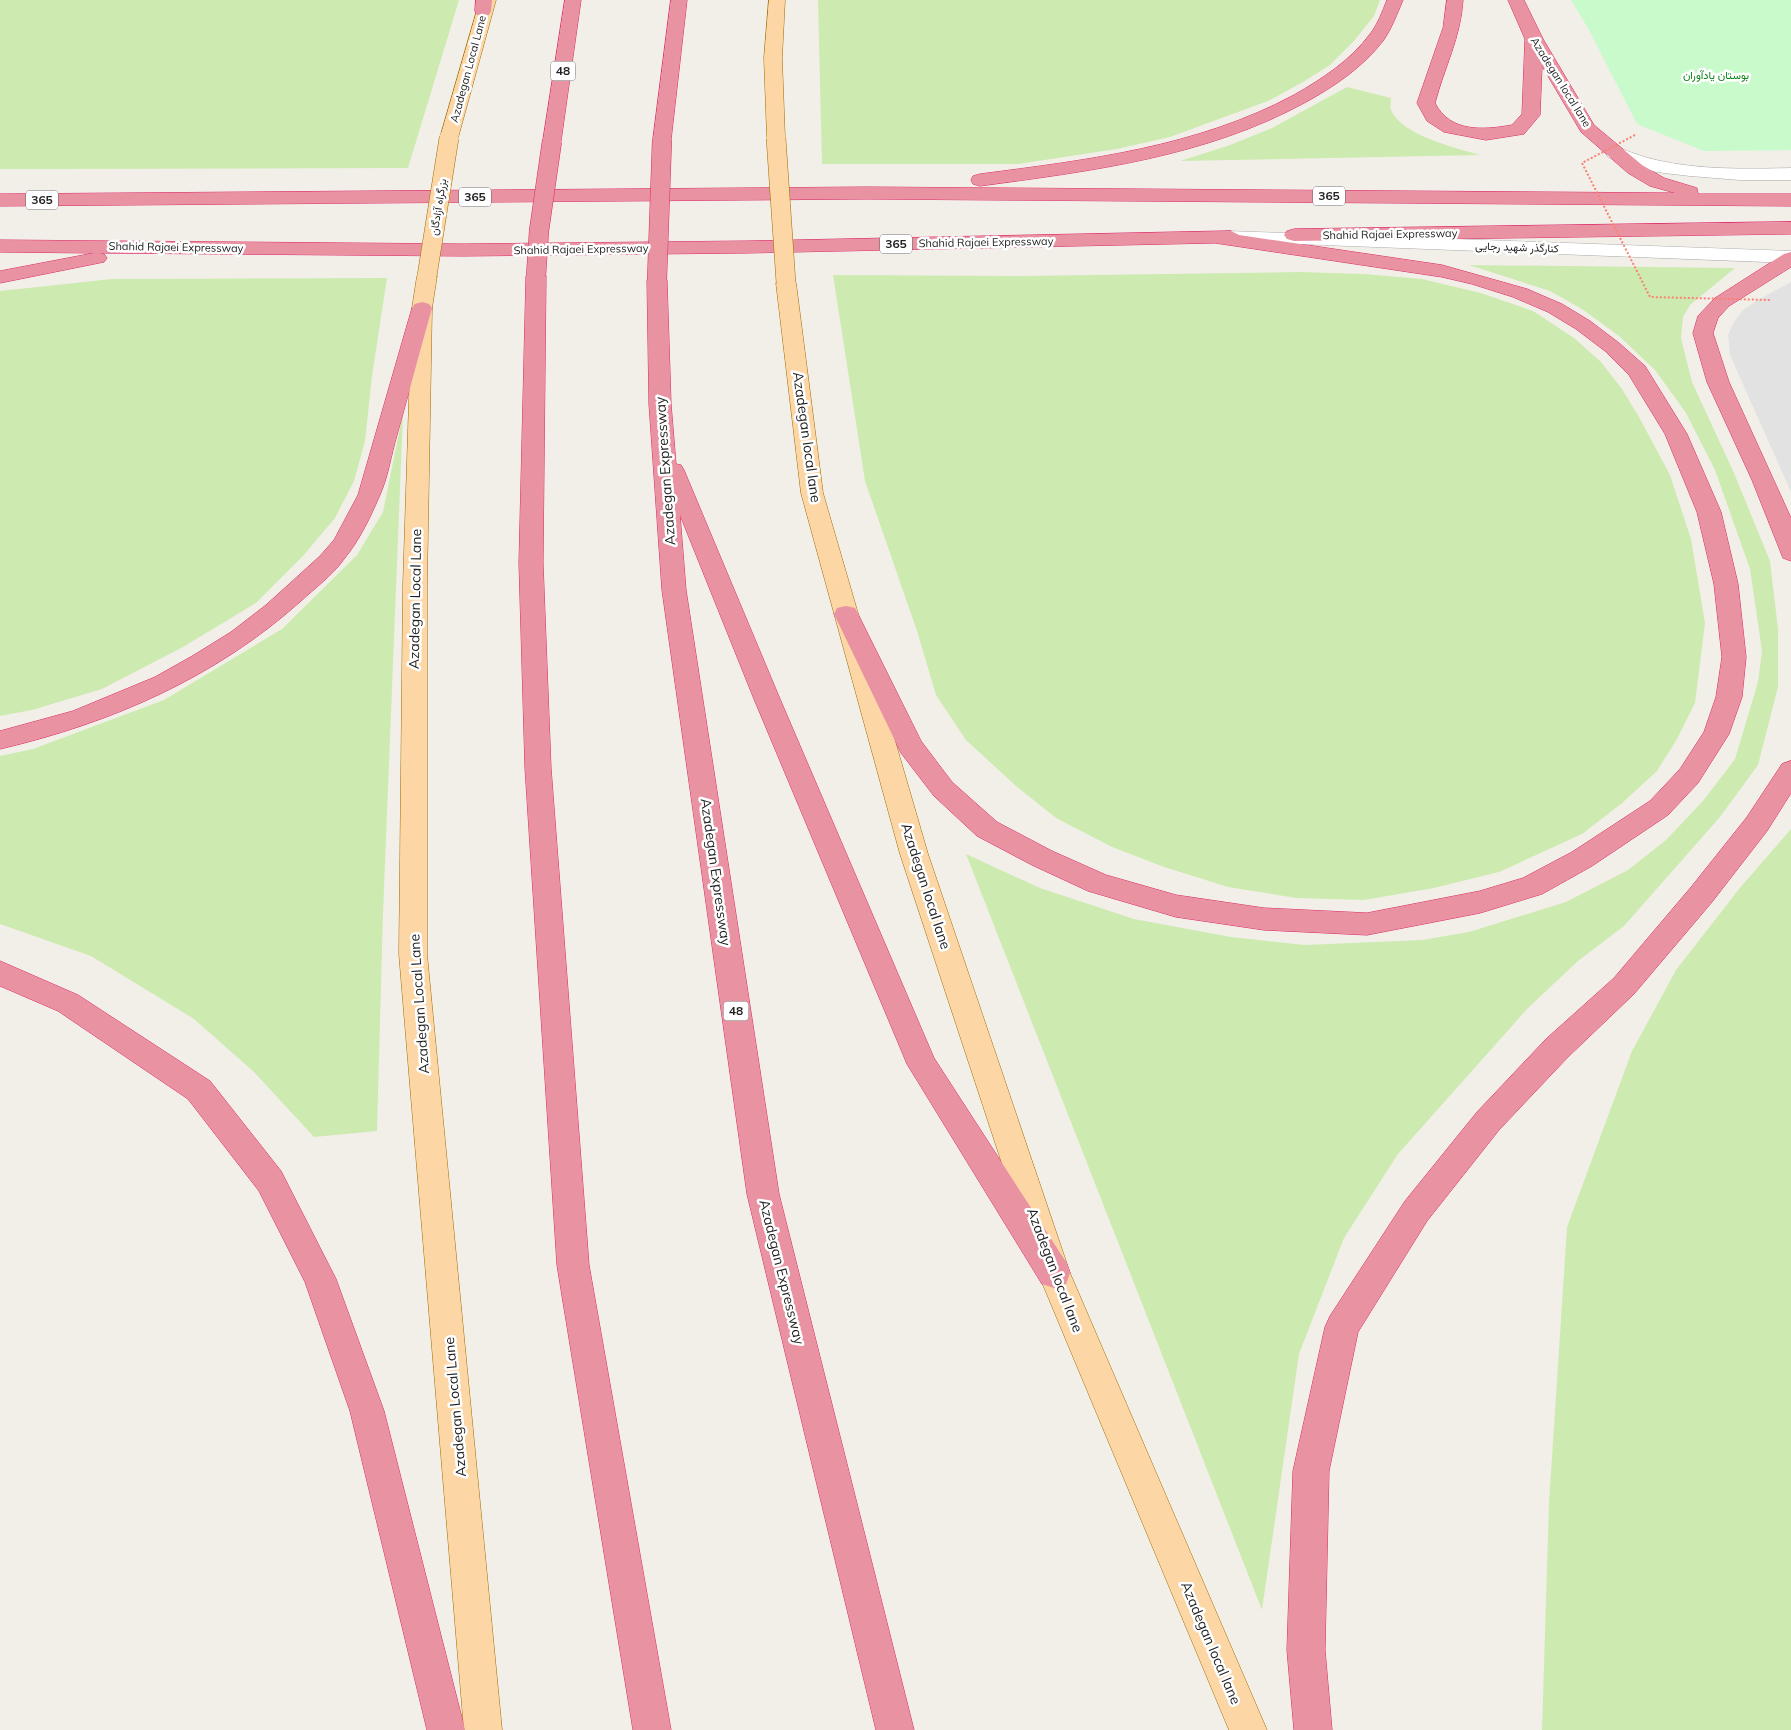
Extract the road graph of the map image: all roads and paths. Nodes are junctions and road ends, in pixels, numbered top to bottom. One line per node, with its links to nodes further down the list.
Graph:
1 (573, 0): 37 (highway, 48, bridge)
2 (679, 0): 28 (highway, Azadegan Expressway / 48, bridge)
3 (777, 0): 30 (main road, Azadegan local lane, bridge)
4 (1395, 0): 14 (highway)
5 (1455, 0): 8 (highway)
6 (1516, 0): 8 (highway, Azadegan local lane)
7 (485, 4): 10 (main road, Azadegan Local Lane)
8 (1534, 39): 11 (highway, Azadegan local lane)
9 (1635, 135): 26 (path, bridge)
10 (449, 138): 24 (main road, بزرگراه آزادگان, bridge)
11 (1615, 153): 12 (street); 18 (highway, Azadegan local lane)
12 (1791, 174)
13 (0, 186): 16 (highway)
14 (867, 193): 16 (highway, 365); 18 (highway, 365)
15 (0, 200): 16 (highway, 365)
16 (84, 200)
17 (1791, 200): 18 (highway, 365)
18 (1728, 201)
19 (1791, 228): 20 (highway, Shahid Rajaei Expressway / 365)
20 (1213, 237): 22 (highway, Shahid Rajaei Expressway / 365); 23 (street, کنارگذر شهید رجایی); 30 (highway)
21 (0, 246): 22 (highway, Shahid Rajaei Expressway / 365)
22 (154, 246): 25 (highway)
23 (1791, 257): 29 (highway)
24 (427, 276): 27 (main road, Azadegan Local Lane)
25 (0, 277)
26 (1770, 300)
27 (422, 308): 31 (highway); 36 (main road, Azadegan Local Lane)
28 (664, 446): 34 (highway); 38 (highway, Azadegan Expressway / 48)
29 (1791, 553)
30 (846, 614): 34 (main road, Azadegan local lane)
31 (0, 740)
32 (1791, 771): 40 (highway)
33 (0, 973): 35 (highway)
34 (1054, 1273): 39 (main road, Azadegan local lane)
35 (446, 1730)
36 (483, 1730)
37 (652, 1730)
38 (894, 1730)
39 (1248, 1730)
40 (1313, 1730)

